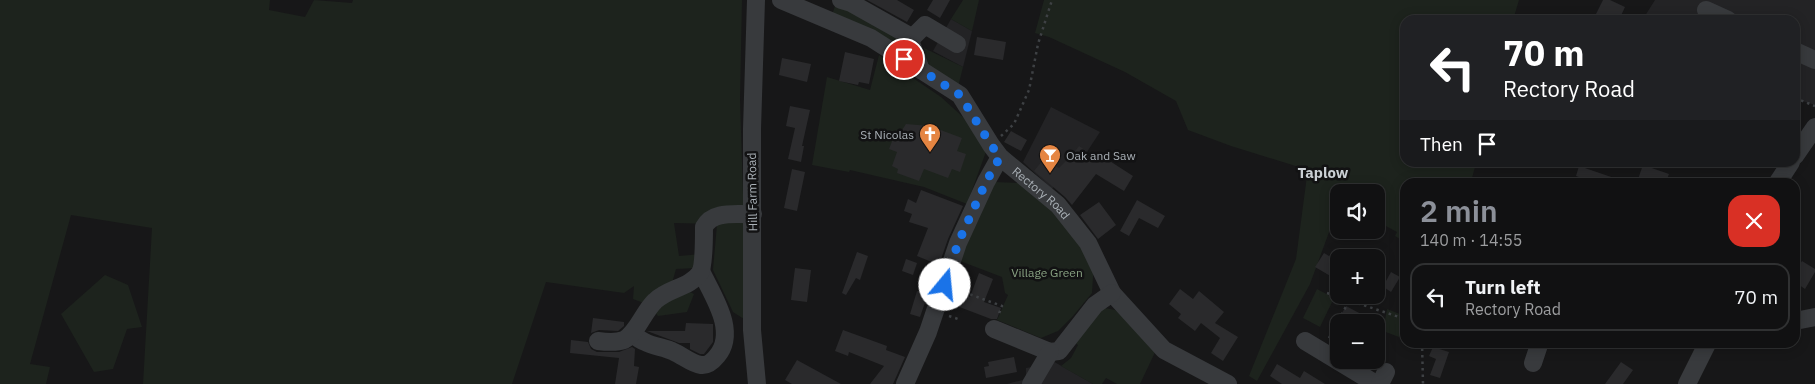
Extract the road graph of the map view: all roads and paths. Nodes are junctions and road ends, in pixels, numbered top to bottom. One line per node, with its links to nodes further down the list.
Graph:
1 (756, 0): 20 (street, Hill Farm Road)
2 (781, 0): 6 (street, Rectory Road)
3 (837, 0): 6 (street); 8 (street)
4 (1052, 0): 17 (path)
5 (1706, 10): 7 (street)
6 (807, 11): 12 (street, Rectory Road)
7 (1717, 15)
8 (910, 40): 9 (street); 12 (street)
9 (957, 44)
10 (1800, 53): 11 (street)
11 (1815, 60)
12 (921, 70): 17 (street, Rectory Road)
13 (1800, 100): 14 (path)
14 (1815, 106)
15 (1813, 132): 16 (street)
16 (1800, 149)
17 (995, 151): 23 (street, Rectory Road); 45 (street)
18 (1788, 167): 19 (street)
19 (1781, 178)
20 (753, 214): 21 (street); 44 (street, Hill Farm Road)
21 (701, 271): 33 (street); 33 (street)
22 (953, 288): 32 (path)
23 (1112, 293): 39 (street); 47 (street, Rectory Road)
24 (1327, 293): 25 (path)
25 (1330, 294)
26 (1358, 304): 28 (path)
27 (945, 314): 30 (path)
28 (1400, 317)
29 (1815, 317): 31 (street)
30 (958, 319)
31 (1800, 320)
32 (994, 329): 39 (street)
33 (632, 334): 34 (street)
34 (598, 341)
35 (1305, 341): 40 (street)
36 (1422, 348): 48 (path)
37 (1538, 348): 41 (street)
38 (1705, 348): 49 (street)
39 (1050, 352): 46 (street)
40 (1330, 356)
41 (1533, 363)
42 (1357, 369): 43 (street)
43 (1380, 380)
44 (757, 384)
45 (905, 384)
46 (1030, 384)
47 (1228, 384)
48 (1424, 384)
49 (1687, 384)

